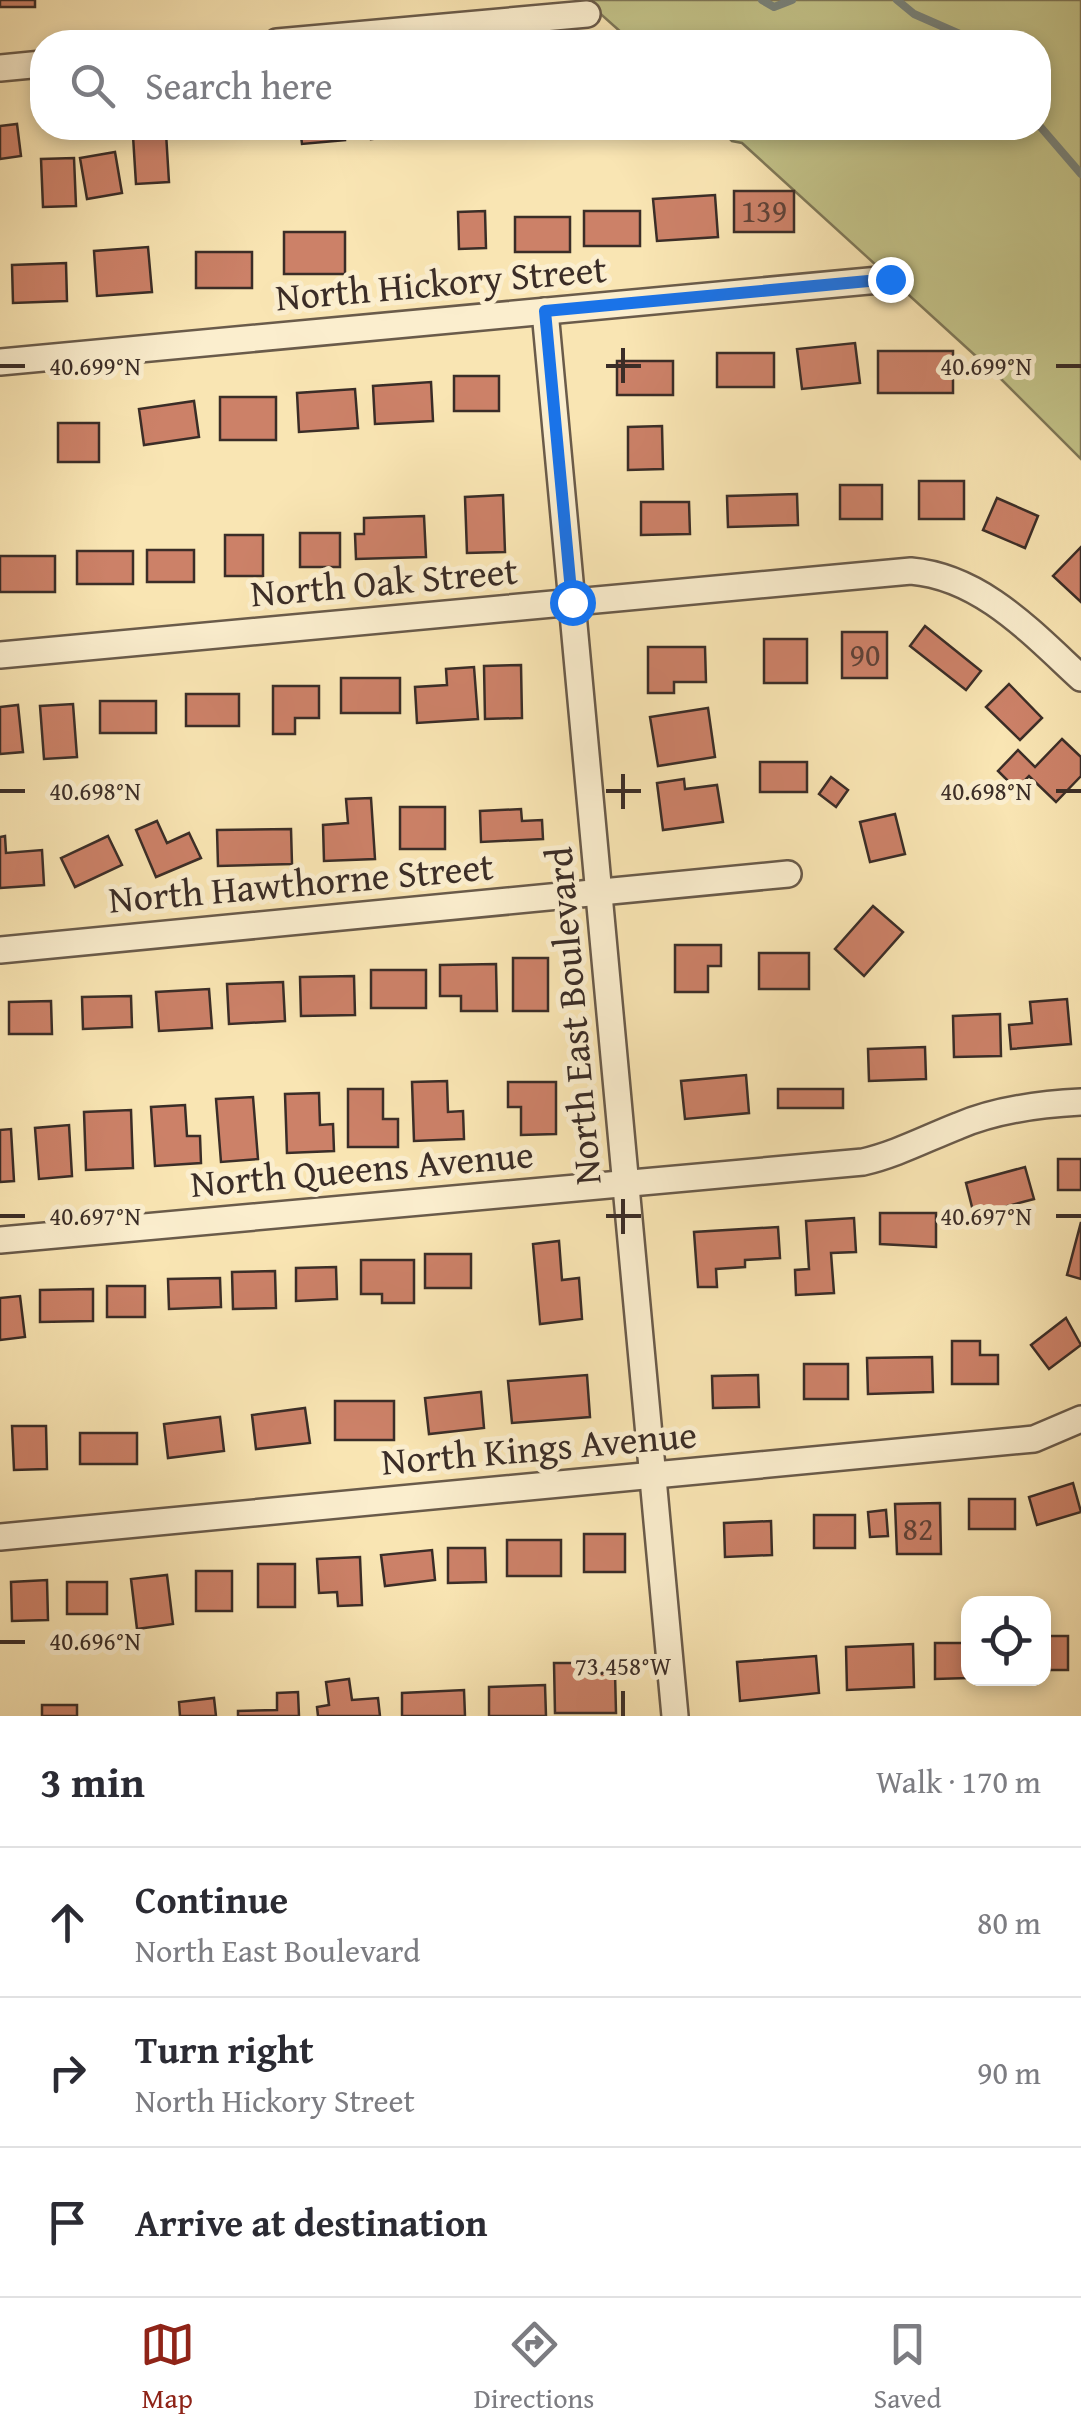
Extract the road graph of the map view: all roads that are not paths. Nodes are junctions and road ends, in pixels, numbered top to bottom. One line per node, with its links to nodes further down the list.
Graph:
1 (587, 14): 2 (street)
2 (410, 30)
3 (30, 65): 4 (street)
4 (0, 68)
5 (890, 279): 6 (street, North Hickory Street)
6 (545, 311): 7 (street, North Hickory Street); 8 (street, North East Boulevard)
7 (0, 362)
8 (572, 602): 9 (street, North Oak Street); 10 (street, North Oak Street); 12 (street, North East Boulevard)
9 (0, 656)
10 (1081, 678)
11 (788, 874): 12 (street, North Hawthorne Street)
12 (599, 892): 13 (street, North Hawthorne Street); 15 (street, North East Boulevard)
13 (0, 950)
14 (1081, 1102): 15 (street, North Queens Avenue)
15 (626, 1183): 16 (street, North Queens Avenue); 18 (street, North East Boulevard)
16 (0, 1240)
17 (1081, 1419): 18 (street, North Kings Avenue)
18 (653, 1474): 19 (street, North Kings Avenue); 20 (street, North East Boulevard)
19 (0, 1537)
20 (675, 1716)

